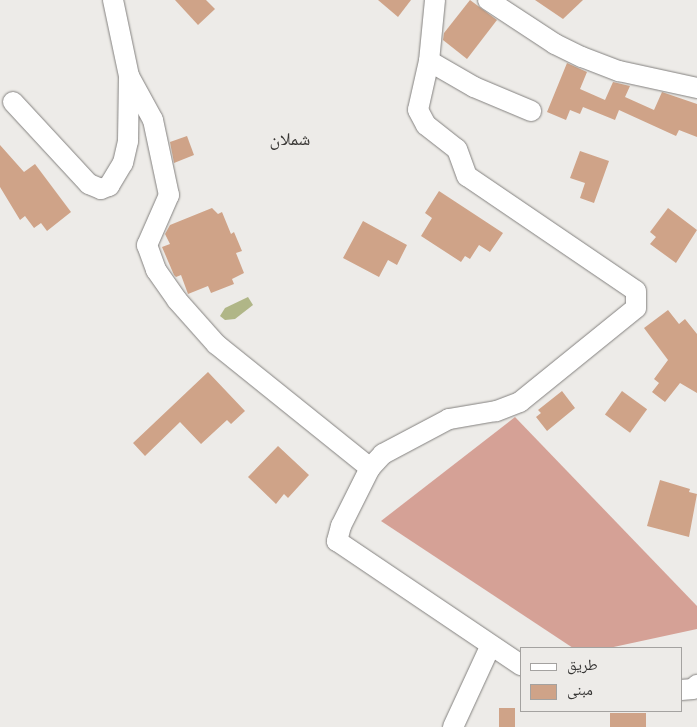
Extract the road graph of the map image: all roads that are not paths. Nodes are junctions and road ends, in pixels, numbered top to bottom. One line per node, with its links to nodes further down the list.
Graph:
1 (113, 0): 5 (street)
2 (435, 0): 4 (street)
3 (488, 0): 6 (street)
4 (429, 61): 8 (street); 9 (street)
5 (129, 76): 7 (street); 9 (street)
6 (697, 88)
7 (13, 102)
8 (531, 111)
9 (370, 468): 10 (street)
10 (490, 647): 11 (street); 14 (street)
11 (520, 664)
12 (697, 685): 13 (street)
13 (682, 690)
14 (453, 727)

